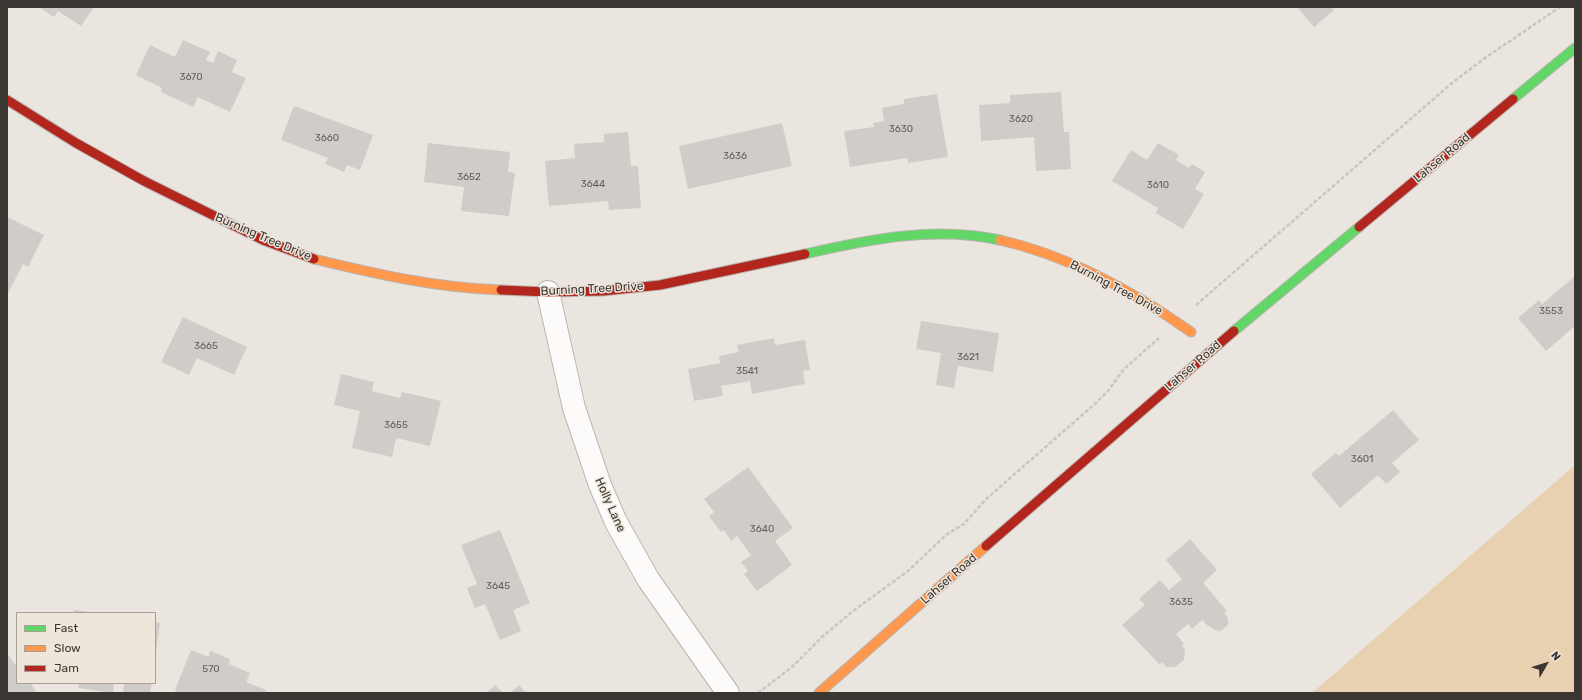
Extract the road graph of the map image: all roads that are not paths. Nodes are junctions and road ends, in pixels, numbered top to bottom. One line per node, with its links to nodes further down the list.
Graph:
1 (1575, 48): 6 (street, Lahser Road)
2 (7, 100): 3 (street, Burning Tree Drive)
3 (548, 292): 4 (street, Burning Tree Drive); 5 (street, Holly Lane)
4 (1190, 332)
5 (728, 693)
6 (819, 693)

